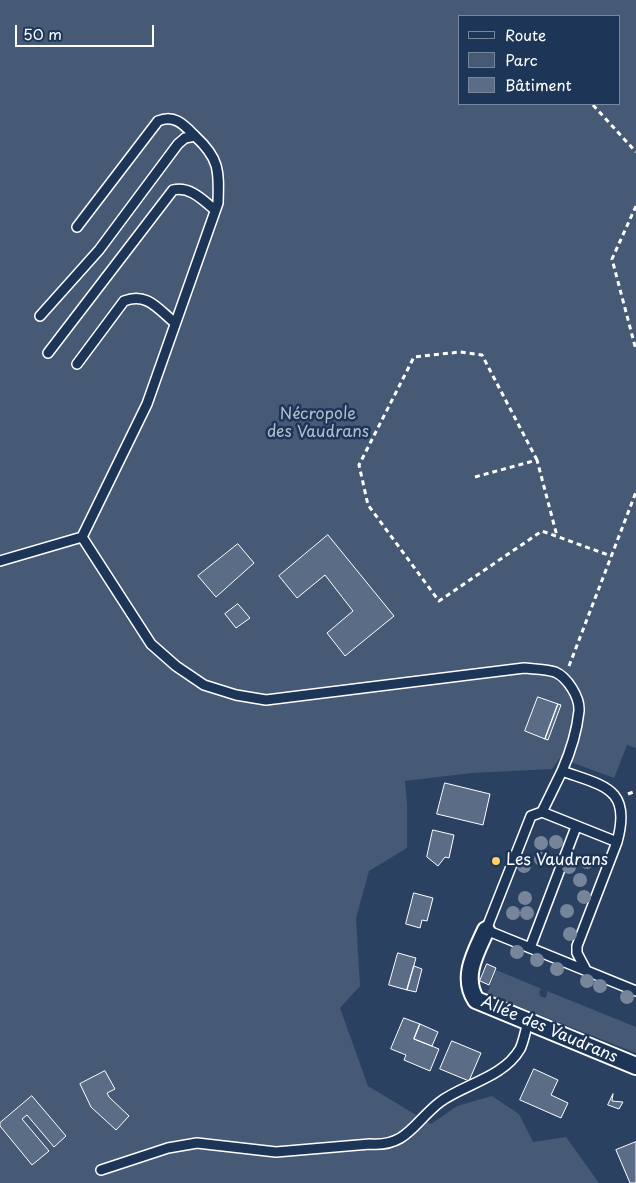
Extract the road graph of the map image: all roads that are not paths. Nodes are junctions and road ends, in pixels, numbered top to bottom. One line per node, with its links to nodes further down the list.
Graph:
1 (195, 136): 2 (lane); 3 (lane); 4 (lane)
2 (215, 210): 5 (lane); 6 (lane)
3 (76, 227)
4 (40, 316)
5 (175, 323): 7 (lane); 8 (lane)
6 (48, 353)
7 (77, 364)
8 (82, 537): 9 (lane); 10 (lane)
9 (0, 561)
10 (562, 771): 11 (lane); 13 (lane)
11 (542, 812): 12 (lane); 14 (lane)
12 (576, 826): 13 (lane); 15 (lane)
13 (617, 842): 16 (lane)
14 (486, 930): 15 (lane); 18 (street, Allée des Vaudrans)
15 (530, 948): 16 (lane)
16 (586, 970): 17 (lane)
17 (636, 991)
18 (528, 1023): 19 (street, Allée des Vaudrans); 20 (lane)
19 (636, 1066)
20 (101, 1170)

